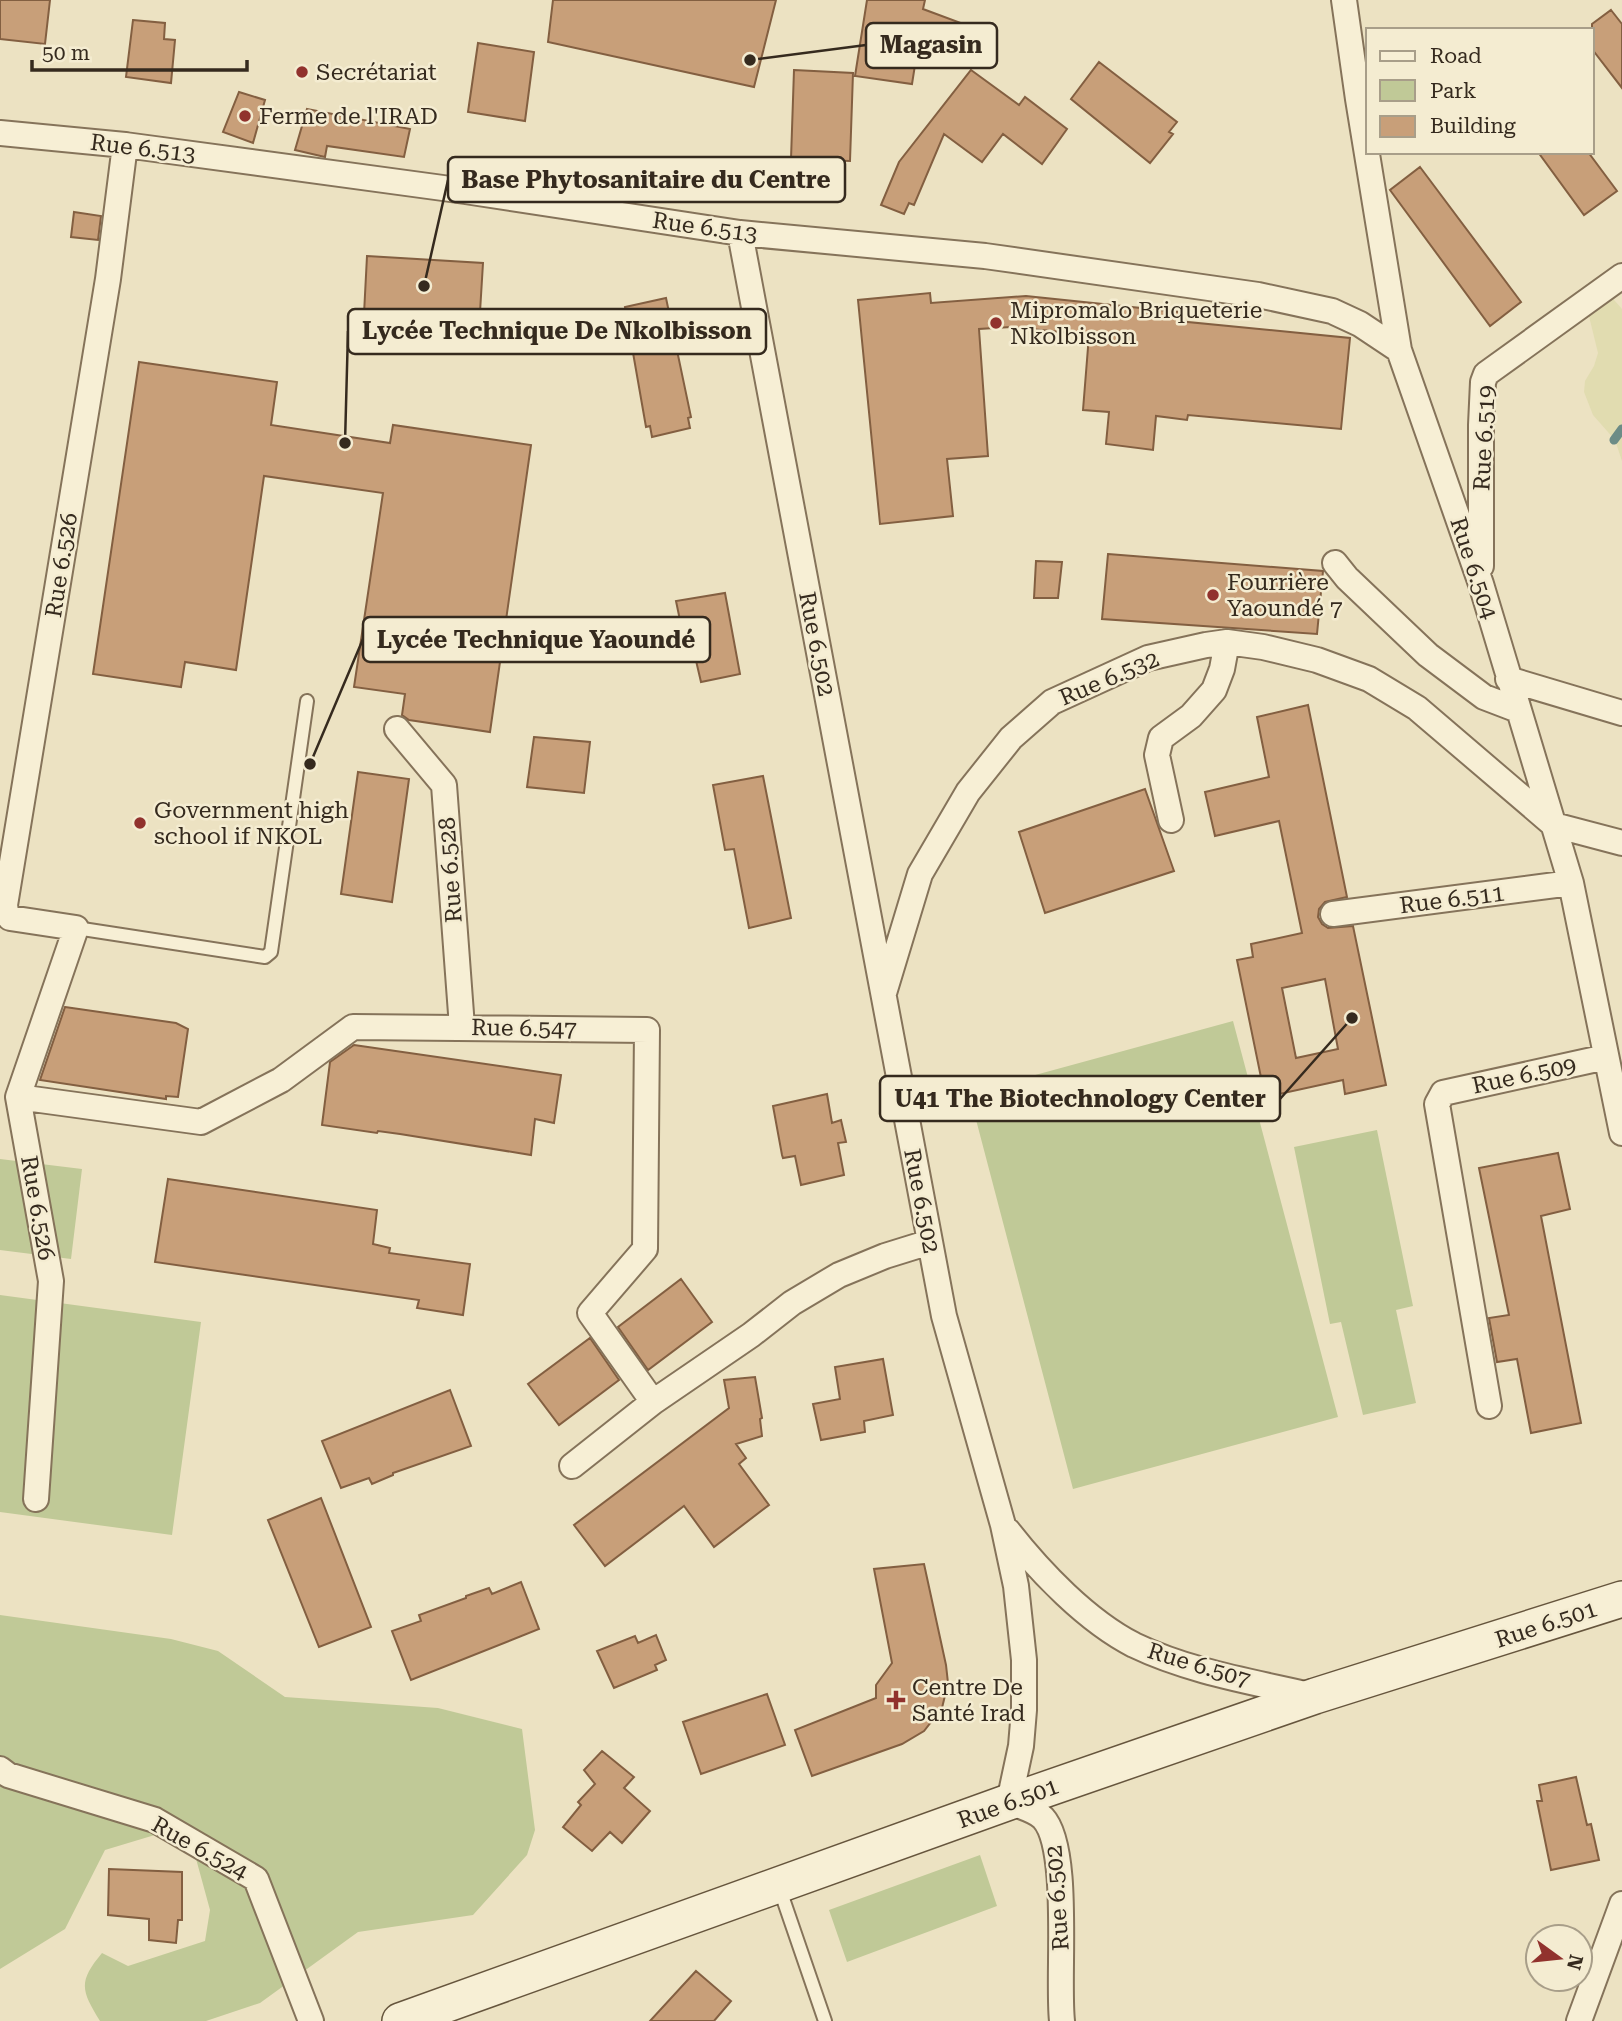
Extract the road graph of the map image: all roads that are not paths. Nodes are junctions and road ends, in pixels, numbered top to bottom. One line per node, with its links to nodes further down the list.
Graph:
1 (1344, 0): 4 (street, Rue 6.504)
2 (0, 132): 3 (street, Rue 6.513)
3 (125, 145): 6 (street, Rue 6.513); 22 (street, Rue 6.526)
4 (1366, 148)
5 (1367, 154): 8 (street, Rue 6.504)
6 (740, 233): 8 (street, Rue 6.513); 23 (street, Rue 6.502)
7 (1622, 276): 10 (street, Rue 6.519)
8 (1399, 350): 10 (street, Rue 6.504)
9 (1335, 563): 14 (street)
10 (1481, 584): 12 (street, Rue 6.504)
11 (1227, 642): 17 (street); 18 (street, Rue 6.532); 23 (street, Rue 6.532)
12 (1508, 679): 14 (street, Rue 6.504); 15 (street)
13 (307, 701): 22 (lane, Rue 6.526)
14 (1518, 710): 18 (street, Rue 6.504)
15 (1622, 713)
16 (397, 729): 24 (street, Rue 6.528)
17 (1171, 820)
18 (1554, 825): 19 (street, Rue 6.532); 20 (street, Rue 6.504)
19 (1622, 843)
20 (1571, 883): 21 (street, Rue 6.511); 25 (street, Rue 6.504)
21 (1333, 914)
22 (76, 928): 26 (street, Rue 6.526)
23 (883, 997): 28 (street, Rue 6.502)
24 (462, 1027): 26 (street, Rue 6.547); 29 (street, Rue 6.547)
25 (1606, 1057): 27 (street, Rue 6.504); 30 (street, Rue 6.509)
26 (18, 1097): 32 (street, Rue 6.526)
27 (1622, 1133)
28 (930, 1242): 29 (street); 33 (street, Rue 6.502)
29 (653, 1402): 31 (street)
30 (1489, 1406)
31 (572, 1466)
32 (36, 1499)
33 (1003, 1525): 35 (street, Rue 6.507); 37 (street, Rue 6.502)
34 (1622, 1599): 35 (street, Rue 6.501)
35 (1315, 1696): 37 (street, Rue 6.501)
36 (0, 1769): 40 (street, Rue 6.524)
37 (1009, 1802): 38 (street, Rue 6.501); 43 (street, Rue 6.502)
38 (779, 1886): 41 (street, Rue 6.501); 42 (lane)
39 (1622, 1904): 44 (street)
40 (312, 2021)
41 (400, 2021)
42 (825, 2021)
43 (1062, 2021)
44 (1579, 2021)

